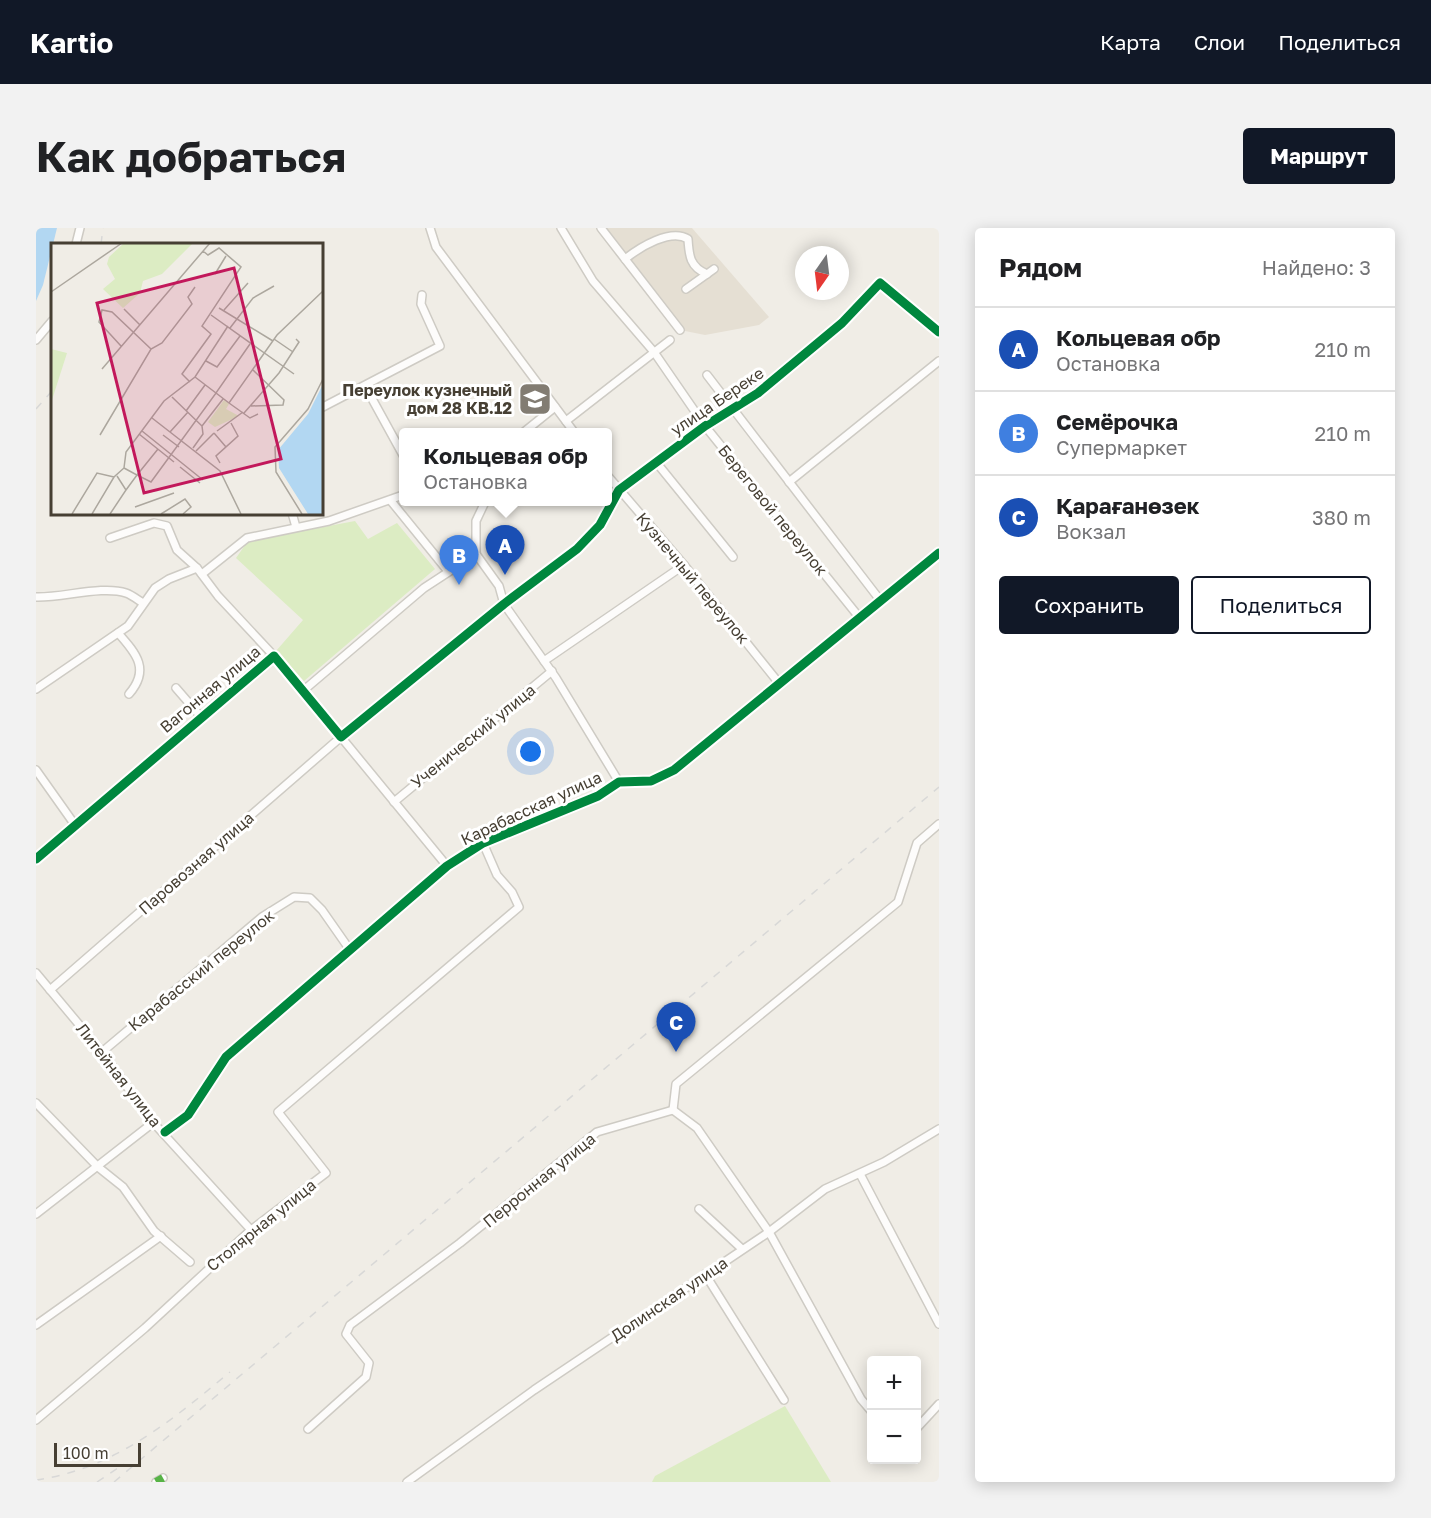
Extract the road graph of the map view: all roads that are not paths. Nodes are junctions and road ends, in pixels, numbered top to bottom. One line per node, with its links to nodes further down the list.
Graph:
1 (80, 228): 5 (street)
2 (430, 228): 20 (street)
3 (561, 228): 16 (street, Береговой переулок)
4 (601, 228): 6 (street)
5 (76, 243)
6 (625, 259): 8 (street); 12 (street)
7 (714, 269): 8 (street)
8 (707, 274): 9 (street)
9 (686, 289)
10 (422, 295): 19 (street)
11 (51, 322): 14 (street)
12 (680, 330)
13 (939, 332): 22 (street, улица Береке)
14 (36, 340)
15 (670, 340): 16 (street)
16 (654, 352): 23 (street); 24 (street, Береговой переулок)
17 (939, 361): 30 (street)
18 (706, 375): 22 (street)
19 (365, 386): 21 (street); 27 (street)
20 (555, 407): 23 (street); 25 (street)
21 (322, 408)
22 (734, 408): 24 (street, улица Береке); 30 (street)
23 (566, 421): 26 (street)
24 (705, 426): 28 (street, улица Береке); 50 (street, Береговой переулок)
25 (529, 428)
26 (570, 428)
27 (399, 448)
28 (656, 462): 31 (street, улица Береке); 42 (street)
29 (612, 481): 31 (street, Кузнечный переулок)
30 (789, 482): 47 (street)
31 (619, 490): 34 (street); 43 (street, Кузнечный переулок)
32 (399, 497): 33 (street)
33 (391, 501): 38 (street); 44 (street)
34 (612, 503)
35 (483, 506): 41 (street)
36 (610, 506): 49 (street)
37 (292, 514): 38 (street)
38 (296, 527): 45 (street)
39 (110, 538): 45 (street)
40 (939, 552): 47 (street, Карабасская улица)
41 (476, 554): 44 (street); 49 (street)
42 (733, 557)
43 (684, 564): 53 (street); 55 (street, Кузнечный переулок)
44 (447, 570): 58 (street)
45 (199, 571): 48 (street); 52 (street)
46 (36, 597): 48 (street)
47 (880, 600): 50 (street, Карабасская улица)
48 (143, 603): 51 (street)
49 (504, 604): 53 (street); 61 (street)
50 (859, 617): 55 (street, Карабасская улица)
51 (118, 633): 57 (street); 59 (street)
52 (274, 656): 58 (street, Вагонная улица); 60 (street, Вагонная улица)
53 (544, 661): 54 (street)
54 (552, 671): 63 (street); 64 (street, Ученический улица)
55 (778, 682): 63 (street, Карабасская улица)
56 (176, 688): 60 (street)
57 (36, 689)
58 (304, 690): 61 (street, Вагонная улица)
59 (129, 694)
60 (202, 718): 66 (street, Вагонная улица)
61 (341, 737): 64 (street, Вагонная улица); 72 (street, Паровозная улица)
62 (36, 770): 66 (street)
63 (619, 782): 67 (street, Карабасская улица)
64 (394, 802): 69 (street, Вагонная улица)
65 (939, 824): 75 (street)
66 (75, 825): 68 (street, Вагонная улица)
67 (483, 843): 69 (street, Карабасская улица); 83 (street, Столярная улица)
68 (36, 859)
69 (447, 866): 70 (street, Карабасская улица)
70 (350, 950): 73 (street, Карабасский переулок); 78 (street, Карабасская улица)
71 (36, 973): 72 (street, Литейная улица)
72 (50, 990): 73 (street, Литейная улица)
73 (102, 1052): 76 (street, Литейная улица)
74 (36, 1103): 79 (street)
75 (673, 1110): 84 (street); 96 (street, Перронная улица)
76 (154, 1122): 78 (street, Литейная улица); 79 (street)
77 (939, 1130): 80 (street, Долинская улица)
78 (165, 1132): 83 (street, Литейная улица)
79 (98, 1167): 82 (street); 85 (street)
80 (860, 1174): 84 (street, Долинская улица); 89 (street)
81 (699, 1209): 86 (street)
82 (36, 1214)
83 (251, 1230): 94 (street, Столярная улица)
84 (769, 1232): 86 (street, Долинская улица); 93 (street)
85 (161, 1236): 87 (street); 90 (street)
86 (742, 1249): 88 (street, Долинская улица)
87 (190, 1262)
88 (705, 1274): 91 (street); 97 (street, Долинская улица)
89 (939, 1324)
90 (36, 1325)
91 (784, 1400)
92 (939, 1404): 95 (street)
93 (870, 1410)
94 (36, 1420)
95 (921, 1424)
96 (308, 1429)
97 (406, 1482)

